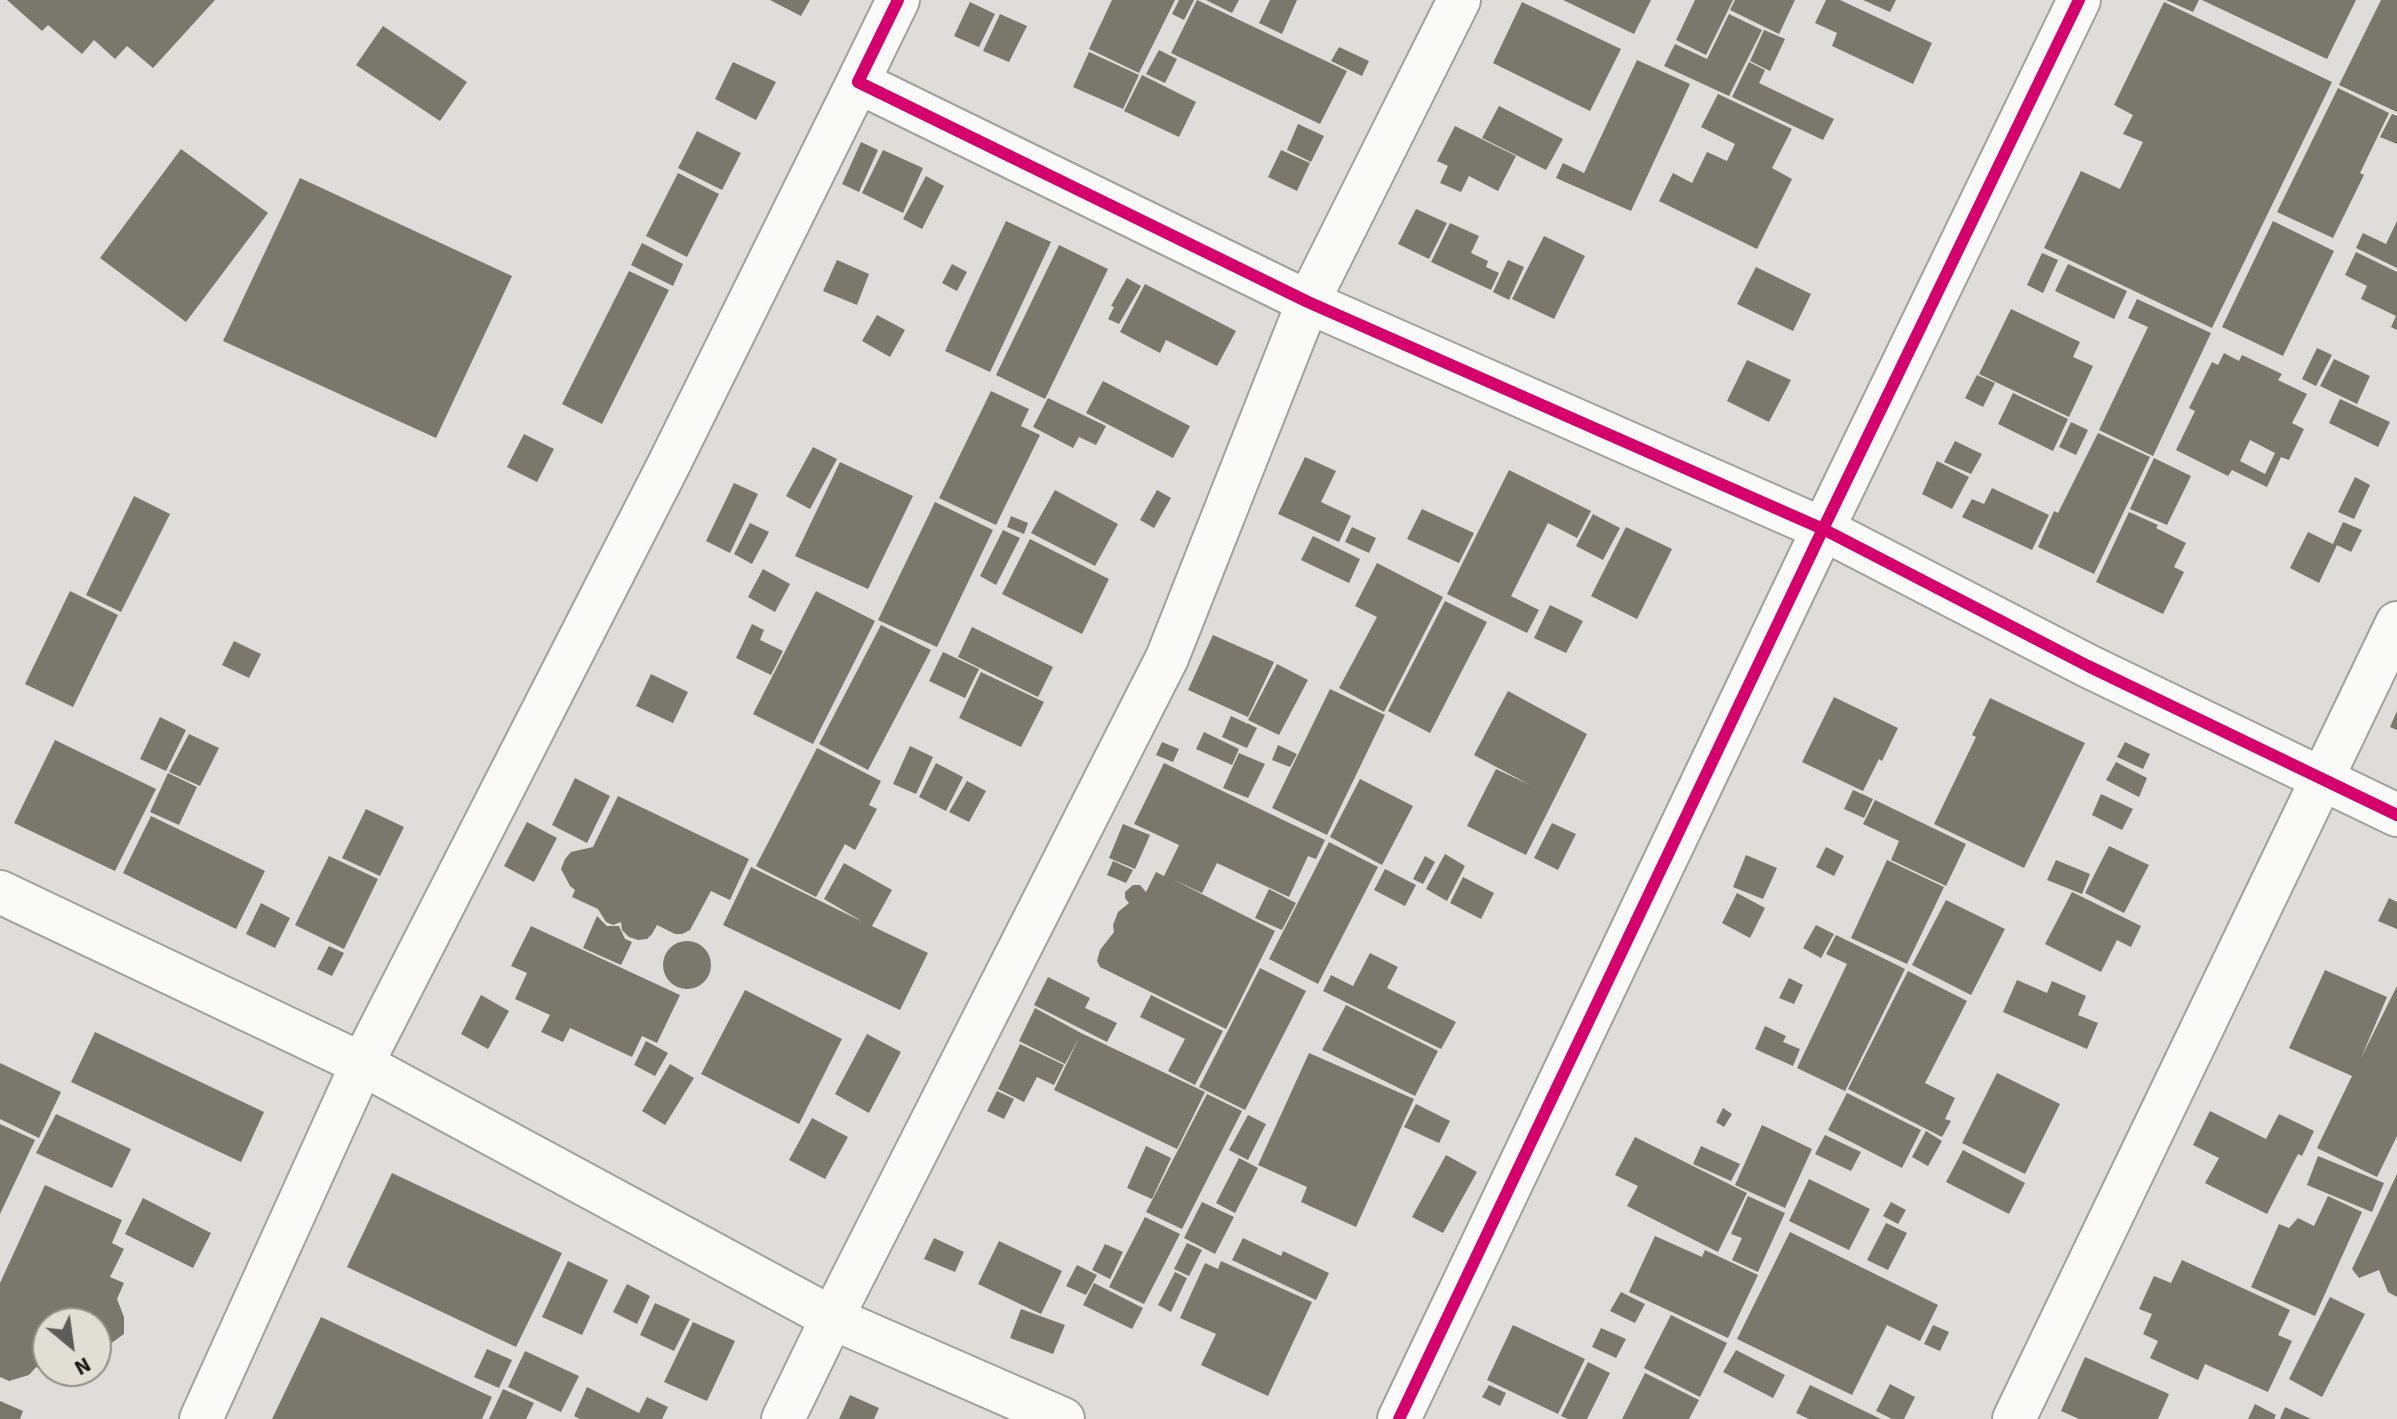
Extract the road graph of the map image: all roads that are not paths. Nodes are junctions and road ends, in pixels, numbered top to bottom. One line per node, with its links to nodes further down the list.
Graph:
1 (898, 0): 4 (street)
2 (1459, 0): 5 (street)
3 (2079, 0): 6 (street)
4 (858, 82): 5 (street); 11 (street)
5 (1308, 302): 6 (street); 12 (street)
6 (1823, 529): 8 (street); 16 (street)
7 (2397, 623): 8 (street)
8 (2323, 781): 9 (street); 17 (street)
9 (2397, 815)
10 (0, 892): 11 (street)
11 (362, 1064): 12 (street); 13 (street)
12 (832, 1318): 14 (street); 15 (street)
13 (201, 1419)
14 (783, 1419)
15 (1063, 1419)
16 (1399, 1419)
17 (2014, 1419)

